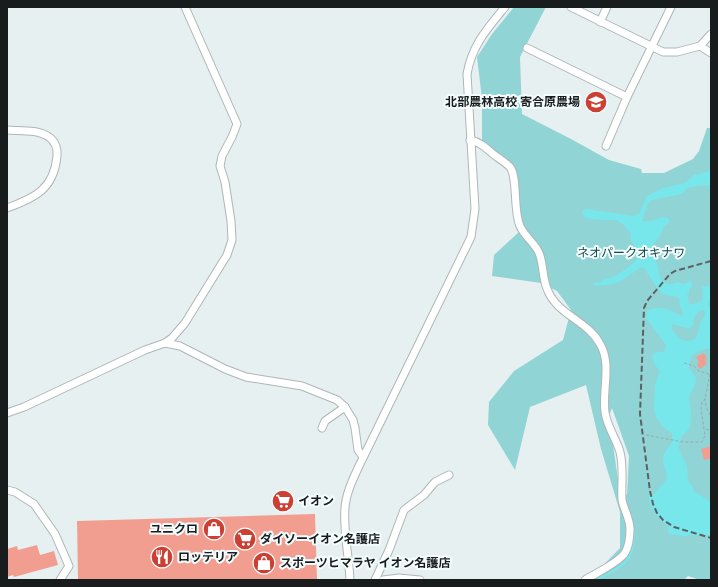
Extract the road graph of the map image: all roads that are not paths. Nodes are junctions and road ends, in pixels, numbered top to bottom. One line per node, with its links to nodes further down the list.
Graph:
1 (186, 7): 17 (street)
2 (505, 7): 14 (street)
3 (571, 7): 6 (street)
4 (607, 7): 6 (street)
5 (671, 7): 8 (street)
6 (600, 22): 8 (street)
7 (711, 34): 9 (street)
8 (652, 46): 9 (street); 12 (street)
9 (700, 46): 11 (street)
10 (527, 48): 12 (street)
11 (711, 53)
12 (628, 97): 15 (street)
13 (7, 130): 16 (street)
14 (470, 140): 21 (street); 29 (street)
15 (606, 146)
16 (7, 208)
17 (165, 343): 18 (street); 19 (street)
18 (345, 407): 20 (street); 21 (street)
19 (7, 413)
20 (322, 428)
21 (363, 457): 25 (street)
22 (449, 475): 26 (street)
23 (7, 490): 24 (street)
24 (60, 580)
25 (350, 580)
26 (374, 580)
27 (383, 580): 28 (street)
28 (420, 580)
29 (585, 580)

